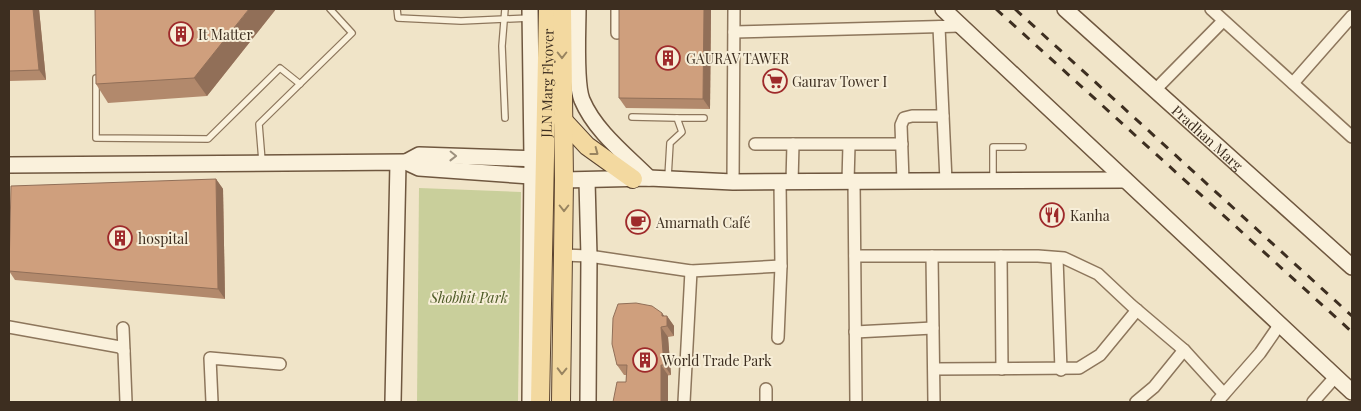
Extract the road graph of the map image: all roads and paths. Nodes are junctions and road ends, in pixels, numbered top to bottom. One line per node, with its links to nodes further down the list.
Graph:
1 (330, 9): 22 (lane)
2 (398, 9): 14 (lane)
3 (505, 9): 14 (lane)
4 (548, 9): 36 (main road, JLN Marg Flyover)
5 (562, 9): 24 (main road, JLN Marg Flyover, one-way to 24)
6 (578, 9): 41 (street)
7 (617, 9): 19 (street)
8 (734, 9): 18 (street)
9 (943, 9): 16 (street)
10 (1066, 9): 23 (street, Pradhan Marg)
11 (1210, 9): 15 (street)
12 (530, 13): 14 (lane); 36 (street)
13 (1352, 16): 21 (street)
14 (504, 20): 27 (lane)
15 (1223, 21): 21 (street); 23 (street)
16 (961, 26): 17 (street); 45 (street)
17 (939, 27): 18 (street); 25 (street)
18 (734, 32): 50 (street)
19 (617, 33)
20 (96, 68): 22 (lane)
21 (1293, 83): 30 (street)
22 (300, 84): 38 (lane)
23 (1156, 90): 59 (street, Pradhan Marg)
24 (561, 111): 41 (main road, one-way to 41); 43 (main road, JLN Marg Flyover)
25 (943, 116): 34 (street); 49 (street)
26 (632, 117): 28 (lane)
27 (505, 118)
28 (677, 118): 29 (lane); 42 (lane)
29 (704, 118)
30 (1351, 134)
31 (755, 144): 32 (street)
32 (793, 144): 33 (street); 51 (street)
33 (848, 144): 34 (street); 47 (street)
34 (902, 144): 48 (street)
35 (1023, 147): 44 (lane)
36 (539, 158): 37 (street, one-way to 36); 40 (main road, JLN Marg Flyover)
37 (402, 162): 38 (street); 40 (street); 80 (street)
38 (262, 164): 39 (street)
39 (9, 166)
40 (538, 177): 81 (street); 82 (main road, JLN Marg Flyover)
41 (641, 179): 42 (street); 46 (street)
42 (668, 179): 50 (street)
43 (564, 180): 46 (street); 52 (main road, JLN Marg Flyover, one-way to 52)
44 (993, 180): 45 (street); 49 (street)
45 (1126, 180): 62 (street)
46 (587, 181): 53 (street)
47 (851, 181): 48 (street); 51 (street); 54 (street)
48 (903, 181): 49 (street)
49 (946, 181)
50 (733, 182): 51 (street)
51 (786, 182): 58 (street)
52 (563, 255): 53 (street); 83 (main road, JLN Marg Flyover, one-way to 83)
53 (589, 256): 60 (street); 84 (street)
54 (855, 256): 55 (street); 66 (street)
55 (932, 256): 56 (street); 65 (street)
56 (1001, 256): 57 (street); 72 (street)
57 (1057, 258): 61 (street); 73 (street)
58 (782, 266): 60 (street); 67 (street)
59 (1352, 266)
60 (691, 271): 85 (street)
61 (1137, 310): 68 (street); 73 (street)
62 (1280, 324): 74 (street); 77 (street)
63 (9, 327): 69 (street)
64 (123, 328): 69 (street)
65 (933, 328): 66 (street); 71 (street)
66 (855, 332): 87 (street)
67 (778, 338)
68 (1184, 350): 77 (street); 89 (street)
69 (124, 351): 78 (street)
70 (280, 364): 79 (street)
71 (934, 368): 72 (street); 88 (street)
72 (1002, 368): 73 (street)
73 (1061, 370)
74 (1336, 376): 76 (street); 90 (street)
75 (766, 389): 86 (street)
76 (1352, 392)
77 (1220, 398)
78 (126, 402)
79 (212, 402)
80 (393, 402)
81 (530, 402)
82 (540, 402)
83 (561, 402)
84 (588, 402)
85 (684, 402)
86 (766, 402)
87 (856, 402)
88 (934, 402)
89 (1136, 402)
90 (1313, 402)

